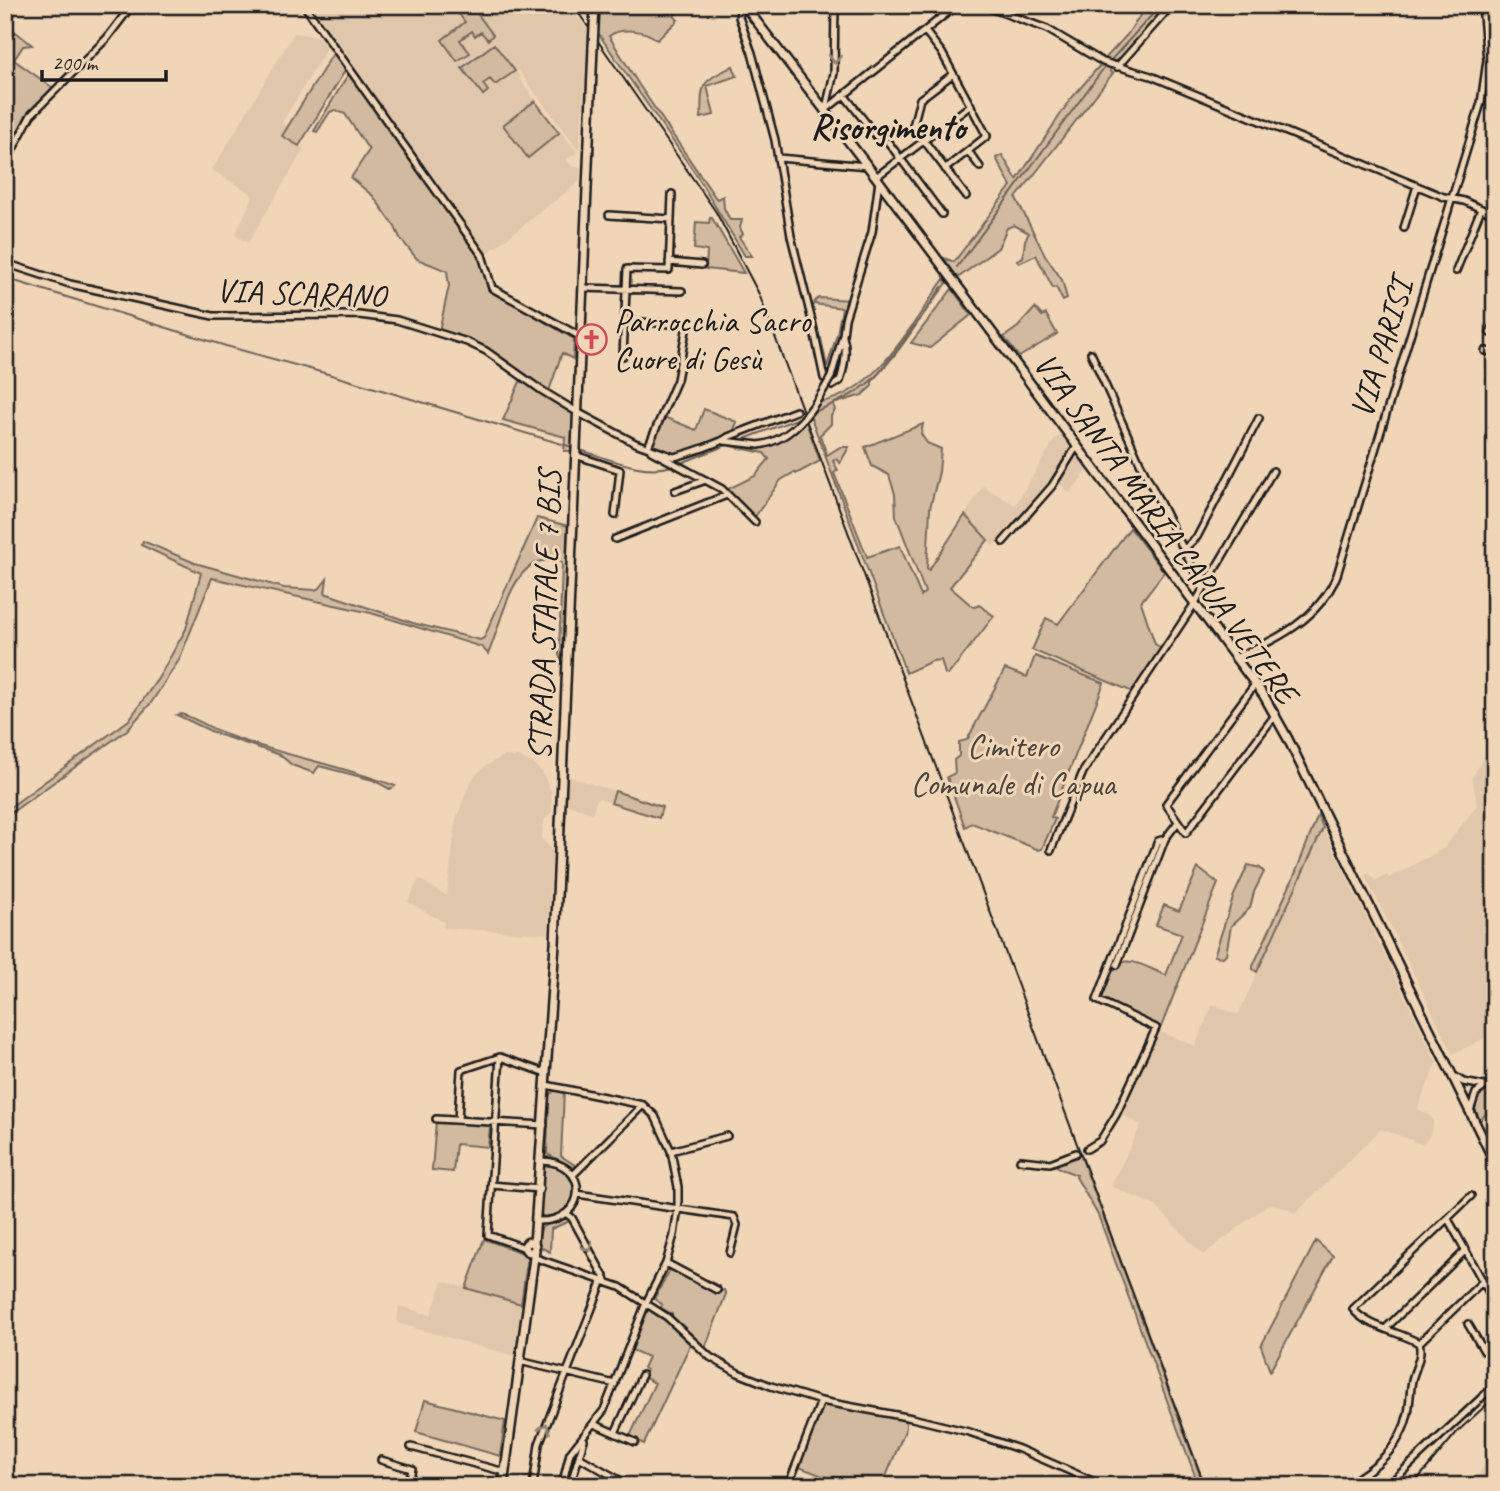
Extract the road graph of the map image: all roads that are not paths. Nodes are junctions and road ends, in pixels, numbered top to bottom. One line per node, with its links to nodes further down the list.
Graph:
1 (132, 5): 24 (street)
2 (304, 5): 49 (street)
3 (595, 5): 43 (main road, STRADA STATALE 7 BIS, bridge)
4 (743, 5): 17 (main road, VIA SANTA MARIA CAPUA VETERE); 22 (street)
5 (835, 5): 17 (street, one-way to 17)
6 (957, 5): 12 (street)
7 (982, 5): 13 (street)
8 (1172, 5): 13 (street)
9 (1482, 5): 11 (street, VIA PARISI)
10 (1495, 8): 11 (street)
11 (1483, 13): 32 (street, VIA PARISI)
12 (925, 31): 14 (street); 15 (street)
13 (1114, 66): 29 (street)
14 (953, 74): 16 (street); 19 (street)
15 (845, 96): 17 (street); 18 (street)
16 (971, 105): 19 (street); 21 (street)
17 (824, 111): 25 (main road, VIA SANTA MARIA CAPUA VETERE)
18 (877, 137)
19 (924, 141): 23 (street); 27 (street)
20 (888, 142): 23 (street)
21 (968, 151): 26 (street); 27 (street)
22 (779, 158): 25 (street); 50 (street)
23 (900, 158): 28 (street); 34 (street)
24 (5, 164)
25 (867, 166): 28 (main road, VIA SANTA MARIA CAPUA VETERE)
26 (980, 167)
27 (945, 169): 31 (street)
28 (877, 179): 50 (street); 60 (main road, VIA SANTA MARIA CAPUA VETERE)
29 (1417, 186): 32 (street); 38 (street)
30 (672, 194): 37 (street)
31 (966, 196)
32 (1453, 199): 33 (street); 74 (street, VIA PARISI)
33 (1481, 209): 36 (street); 42 (street)
34 (942, 214)
35 (609, 215): 37 (street)
36 (1495, 215)
37 (671, 219): 39 (street)
38 (1404, 228)
39 (669, 262): 41 (street); 44 (street)
40 (5, 263): 55 (street, VIA SCARANO)
41 (702, 265)
42 (1456, 271)
43 (583, 288): 44 (street); 49 (main road, STRADA STATALE 7 BIS)
44 (625, 289): 45 (street); 47 (street)
45 (682, 291)
46 (1495, 320): 48 (street)
47 (624, 321): 54 (street); 61 (street)
48 (1492, 333)
49 (581, 337): 55 (main road, STRADA STATALE 7 BIS)
50 (843, 337): 58 (street, bridge)
51 (1485, 351): 52 (street)
52 (1495, 352)
53 (1091, 353): 71 (street)
54 (623, 355)
55 (577, 411): 59 (street, VIA SCARANO); 62 (main road, STRADA STATALE 7 BIS)
56 (796, 411): 58 (street)
57 (1259, 418): 71 (street)
58 (724, 441): 61 (street)
59 (635, 443): 61 (street); 64 (street)
60 (1077, 446): 70 (street); 73 (main road, VIA SANTA MARIA CAPUA VETERE)
61 (648, 447)
62 (575, 455): 67 (street); 82 (main road, STRADA STATALE 7 BIS)
63 (1273, 471): 72 (street)
64 (706, 480): 65 (street); 66 (street)
65 (675, 491)
66 (727, 495): 68 (street); 69 (street)
67 (615, 515)
68 (755, 522)
69 (615, 539)
70 (1003, 542)
71 (1184, 549): 72 (street)
72 (1203, 588): 73 (street)
73 (1195, 603): 74 (main road, VIA SANTA MARIA CAPUA VETERE); 79 (street)
74 (1237, 657): 75 (main road, VIA SANTA MARIA CAPUA VETERE)
75 (1256, 683): 76 (main road, VIA SANTA MARIA CAPUA VETERE); 77 (street)
76 (1276, 715): 77 (street); 83 (main road, VIA SANTA MARIA CAPUA VETERE)
77 (1178, 822): 78 (street)
78 (1165, 839): 80 (street); 97 (street)
79 (1051, 850)
80 (1117, 965)
81 (500, 1057): 82 (street); 93 (street); 94 (street)
82 (547, 1073): 85 (main road, STRADA STATALE 7 BIS)
83 (1454, 1076): 86 (street); 89 (main road, VIA SANTA MARIA CAPUA VETERE)
84 (1495, 1080): 87 (street)
85 (546, 1085): 90 (street); 95 (main road, STRADA STATALE 7 BIS)
86 (1477, 1085): 87 (street); 89 (street)
87 (1484, 1086): 88 (street)
88 (1476, 1093): 89 (street); 91 (street)
89 (1463, 1095): 91 (main road, VIA SANTA MARIA CAPUA VETERE)
90 (643, 1105): 98 (street); 103 (street)
91 (1471, 1111): 102 (main road, VIA SANTA MARIA CAPUA VETERE)
92 (436, 1119): 93 (street)
93 (458, 1120): 94 (street)
94 (495, 1123): 95 (street); 104 (street)
95 (544, 1125): 101 (main road, STRADA STATALE 7 BIS)
96 (727, 1136): 98 (street)
97 (1087, 1149)
98 (671, 1151): 108 (street)
99 (1076, 1153): 100 (street)
100 (1020, 1160)
101 (542, 1161): 103 (street); 105 (main road, STRADA STATALE 7 BIS)
102 (1495, 1163)
103 (573, 1175): 106 (street)
104 (491, 1185): 105 (street); 112 (street)
105 (540, 1189): 111 (main road, STRADA STATALE 7 BIS)
106 (577, 1194): 108 (street); 109 (street)
107 (1471, 1196): 110 (street)
108 (678, 1209): 114 (street); 115 (street)
109 (567, 1214): 111 (street); 116 (street, one-way to 116)
110 (1448, 1219): 113 (street); 122 (street)
111 (537, 1223): 112 (main road, STRADA STATALE 7 BIS)
112 (529, 1250): 116 (street); 125 (main road)
113 (1466, 1250): 117 (street); 122 (street)
114 (730, 1253)
115 (666, 1263): 118 (street); 119 (street)
116 (605, 1281): 119 (street); 126 (street)
117 (1483, 1281): 120 (street); 124 (street)
118 (717, 1290)
119 (646, 1303): 128 (street); 130 (street)
120 (1495, 1303)
121 (1468, 1324): 123 (street)
122 (1386, 1328): 124 (street)
123 (1495, 1341)
124 (1419, 1343): 148 (street)
125 (519, 1362): 126 (street); 138 (main road)
126 (566, 1373): 128 (street); 142 (street, one-way to 126)
127 (642, 1375): 132 (street)
128 (615, 1384): 131 (street)
129 (1495, 1385): 149 (street)
130 (821, 1401): 146 (street); 147 (street)
131 (594, 1424): 132 (street); 133 (street)
132 (615, 1433): 134 (street)
133 (585, 1437): 136 (street); 143 (street)
134 (635, 1442)
135 (411, 1447): 138 (street)
136 (579, 1457): 139 (street); 144 (street)
137 (381, 1460): 140 (street)
138 (505, 1472): 141 (main road)
139 (621, 1484): 145 (street)
140 (408, 1486)
141 (503, 1486)
142 (533, 1486)
143 (562, 1486)
144 (569, 1486)
145 (630, 1486)
146 (788, 1486)
147 (1104, 1486)
148 (1345, 1486)
149 (1387, 1486)

